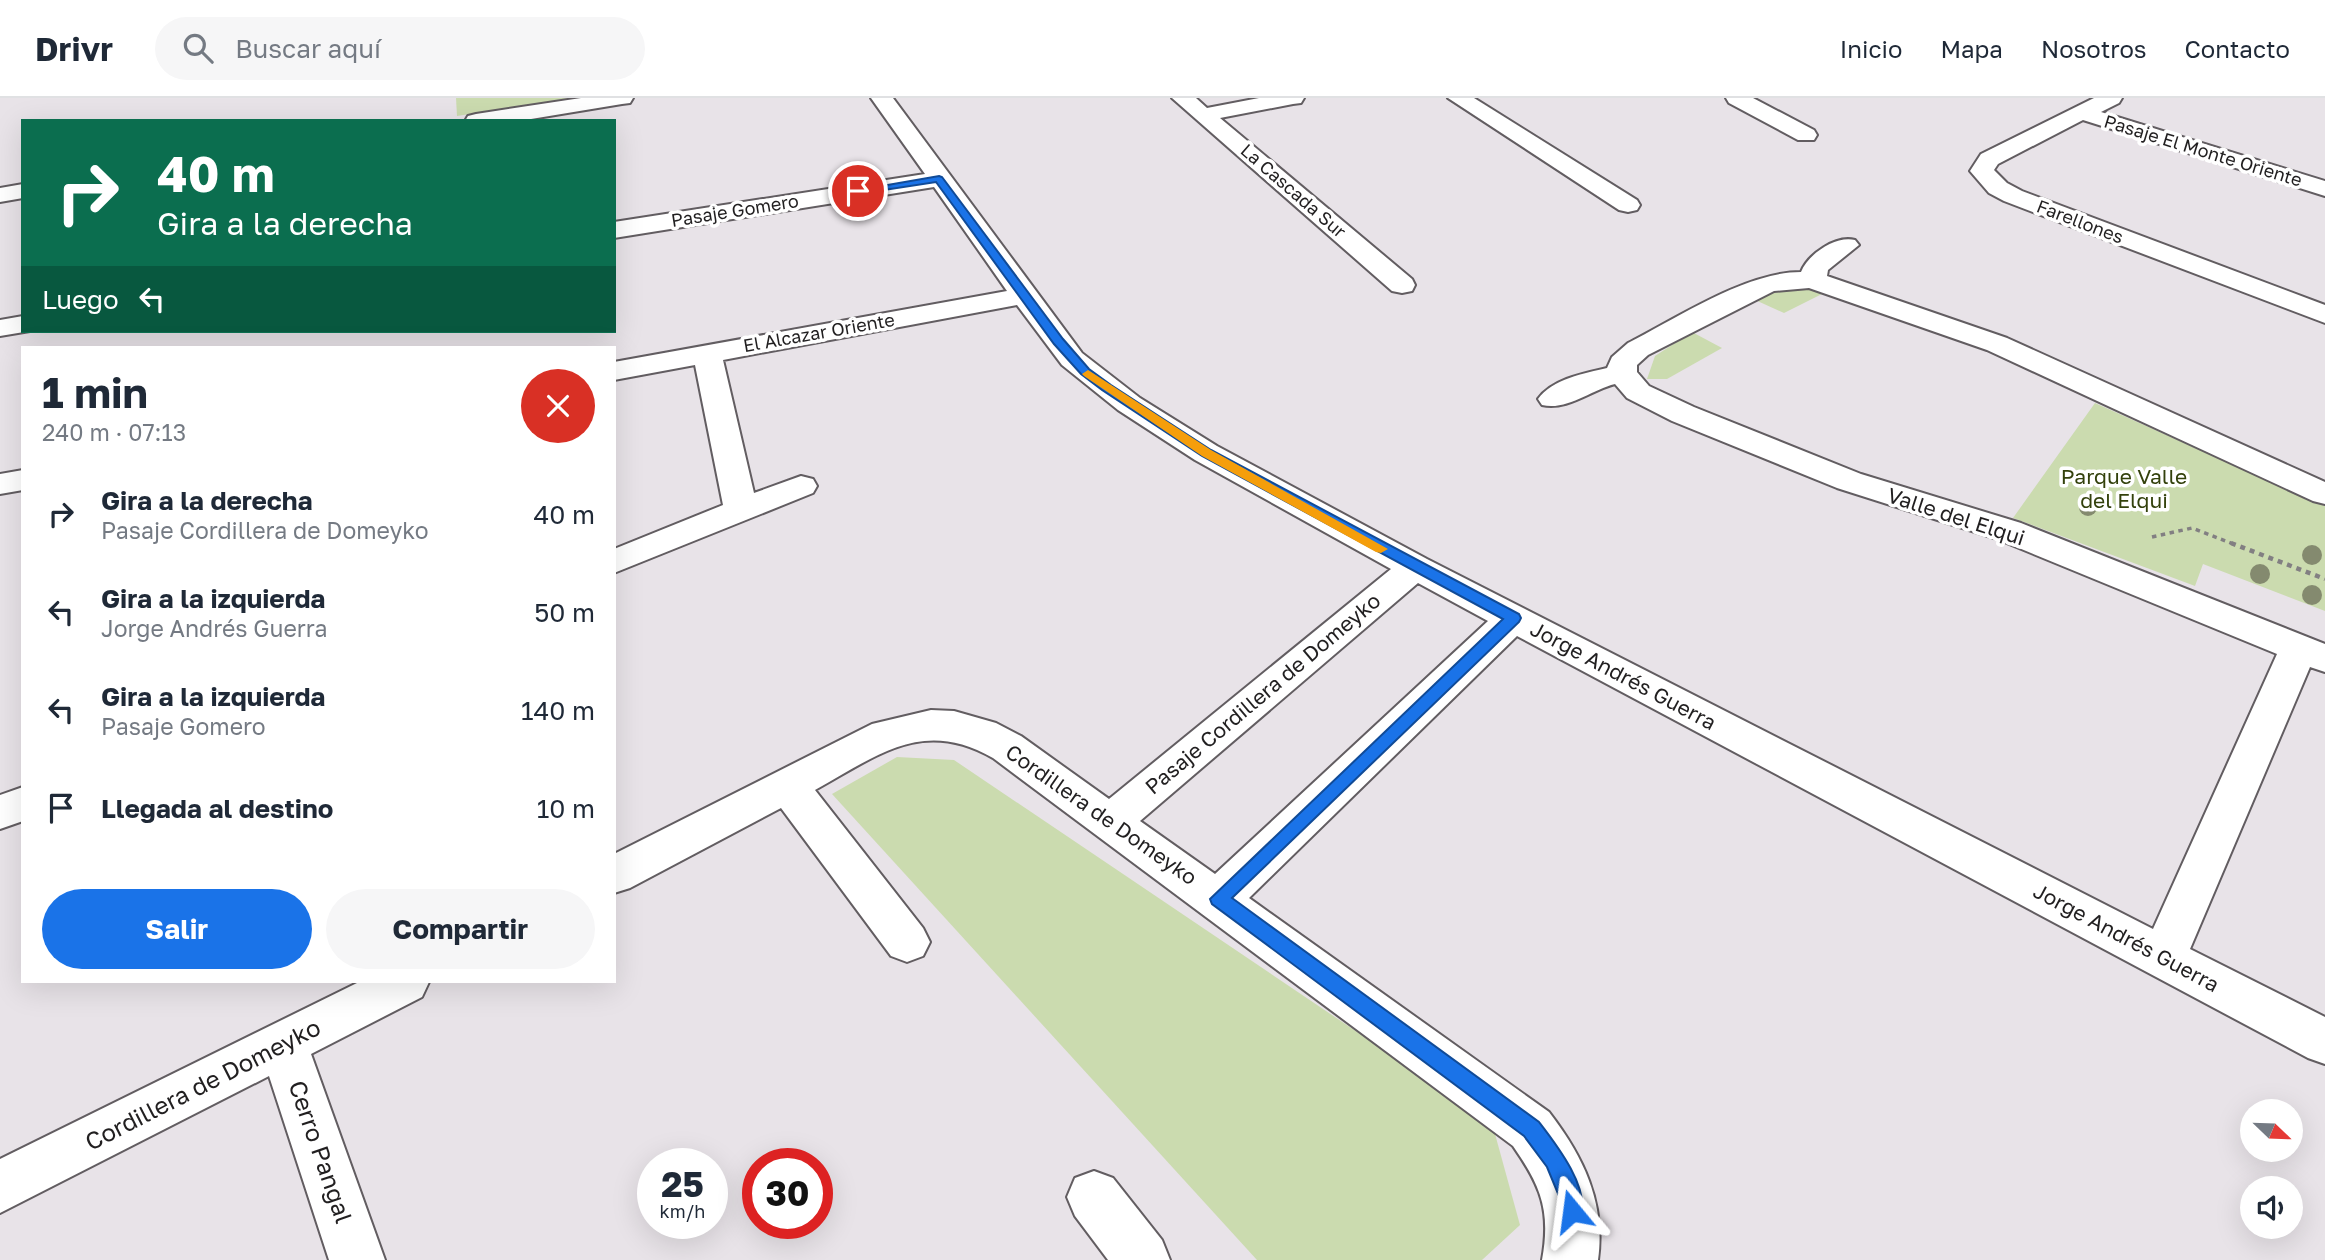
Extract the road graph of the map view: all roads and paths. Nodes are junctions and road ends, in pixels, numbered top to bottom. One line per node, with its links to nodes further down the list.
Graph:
1 (622, 98): 10 (street)
2 (882, 98): 12 (street, Jorge Andrés Guerra)
3 (1183, 98): 9 (street, La Cascada Sur)
4 (1293, 98): 9 (street)
5 (1459, 98): 16 (street)
6 (1737, 98): 11 (street)
7 (2111, 98): 8 (street, Farellones)
8 (2082, 113): 13 (street, Pasaje El Monte Oriente); 22 (street, Farellones)
9 (1203, 115): 20 (street, La Cascada Sur)
10 (489, 119)
11 (1806, 135)
12 (939, 179): 17 (street, Pasaje Gomero); 21 (street, Jorge Andrés Guerra)
13 (2325, 189)
14 (21, 191): 15 (street)
15 (0, 195)
16 (1628, 205)
17 (616, 230)
18 (1846, 245): 19 (street)
19 (1812, 280): 27 (street); 32 (street)
20 (1402, 285)
21 (1024, 296): 25 (street, El Alcazar Oriente); 36 (street, Jorge Andrés Guerra)
22 (2325, 315)
23 (21, 324): 24 (street)
24 (0, 328)
25 (707, 354): 26 (street, El Alcazar Oriente); 33 (street)
26 (616, 371)
27 (1622, 373): 28 (street); 34 (street, Valle del Elqui)
28 (1553, 399)
29 (21, 480): 30 (street)
30 (0, 484)
31 (801, 486): 33 (street)
32 (2325, 494)
33 (741, 510): 35 (street)
34 (2073, 557): 37 (path); 39 (street, Valle del Elqui)
35 (616, 561)
36 (1415, 567): 38 (street, Jorge Andrés Guerra); 43 (street, Pasaje Cordillera de Domeyko)
37 (2325, 579)
38 (1513, 618): 45 (street); 47 (street, Jorge Andrés Guerra)
39 (2312, 653): 47 (street, Valle del Elqui)
40 (789, 787): 43 (street, Cordillera de Domeyko); 44 (street, Cordillera de Domeyko); 46 (street)
41 (21, 804): 42 (street)
42 (0, 812)
43 (1111, 821): 45 (street, Cordillera de Domeyko)
44 (616, 875)
45 (1219, 899): 55 (street, Cordillera de Domeyko)
46 (907, 942)
47 (2163, 958): 49 (street, Jorge Andrés Guerra)
48 (403, 983): 50 (street, Cordillera de Domeyko)
49 (2325, 1042)
50 (283, 1044): 51 (street, Cordillera de Domeyko); 53 (street, Cerro Pangal)
51 (0, 1187)
52 (1094, 1196): 54 (street)
53 (357, 1260)
54 (1142, 1260)
55 (1570, 1260)

